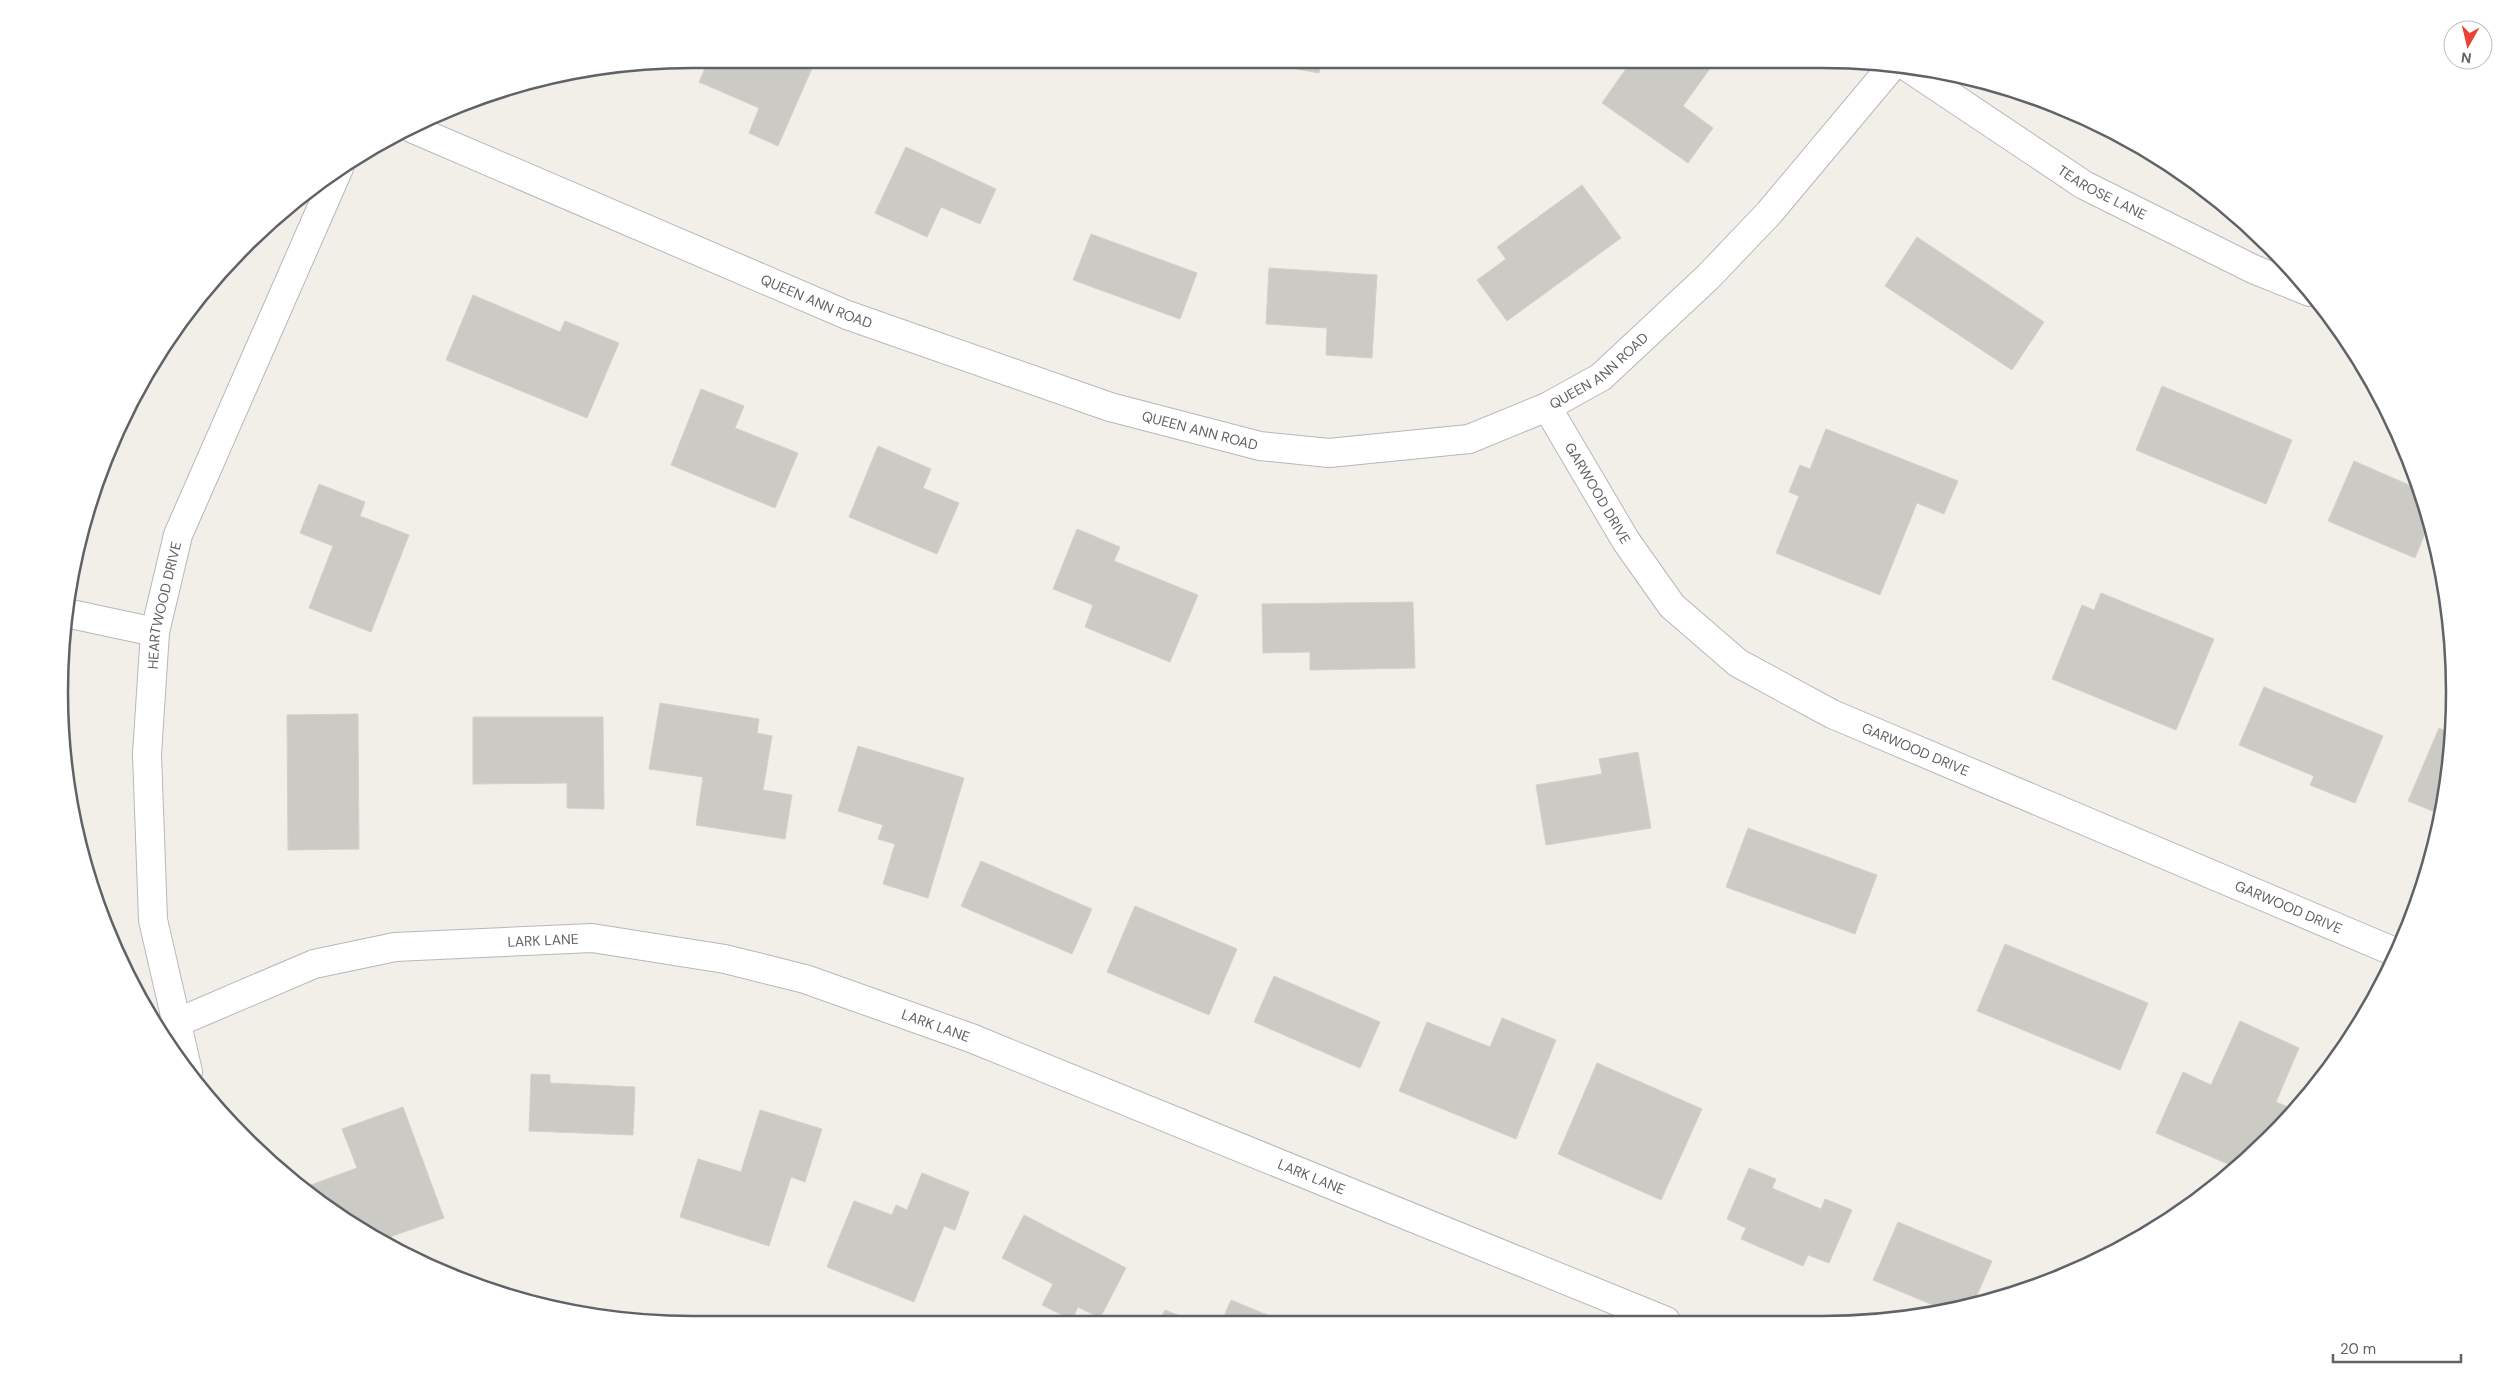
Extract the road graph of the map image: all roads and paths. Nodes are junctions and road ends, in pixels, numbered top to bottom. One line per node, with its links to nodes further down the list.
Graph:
1 (1888, 71): 6 (street, QUEEN ANN ROAD)
2 (1920, 76): 5 (street, TEAROSE LANE)
3 (418, 131): 6 (street, QUEEN ANN ROAD)
4 (333, 182): 8 (street, HEARTWOOD DRIVE)
5 (2296, 286)
6 (1547, 407): 9 (street, GARWOOD DRIVE)
7 (73, 614): 8 (street)
8 (155, 632): 10 (street, HEARTWOOD DRIVE)
9 (2389, 950)
10 (176, 1022): 11 (street, HEARTWOOD DRIVE); 12 (street, LARK LANE)
11 (184, 1054)
12 (1654, 1316)

